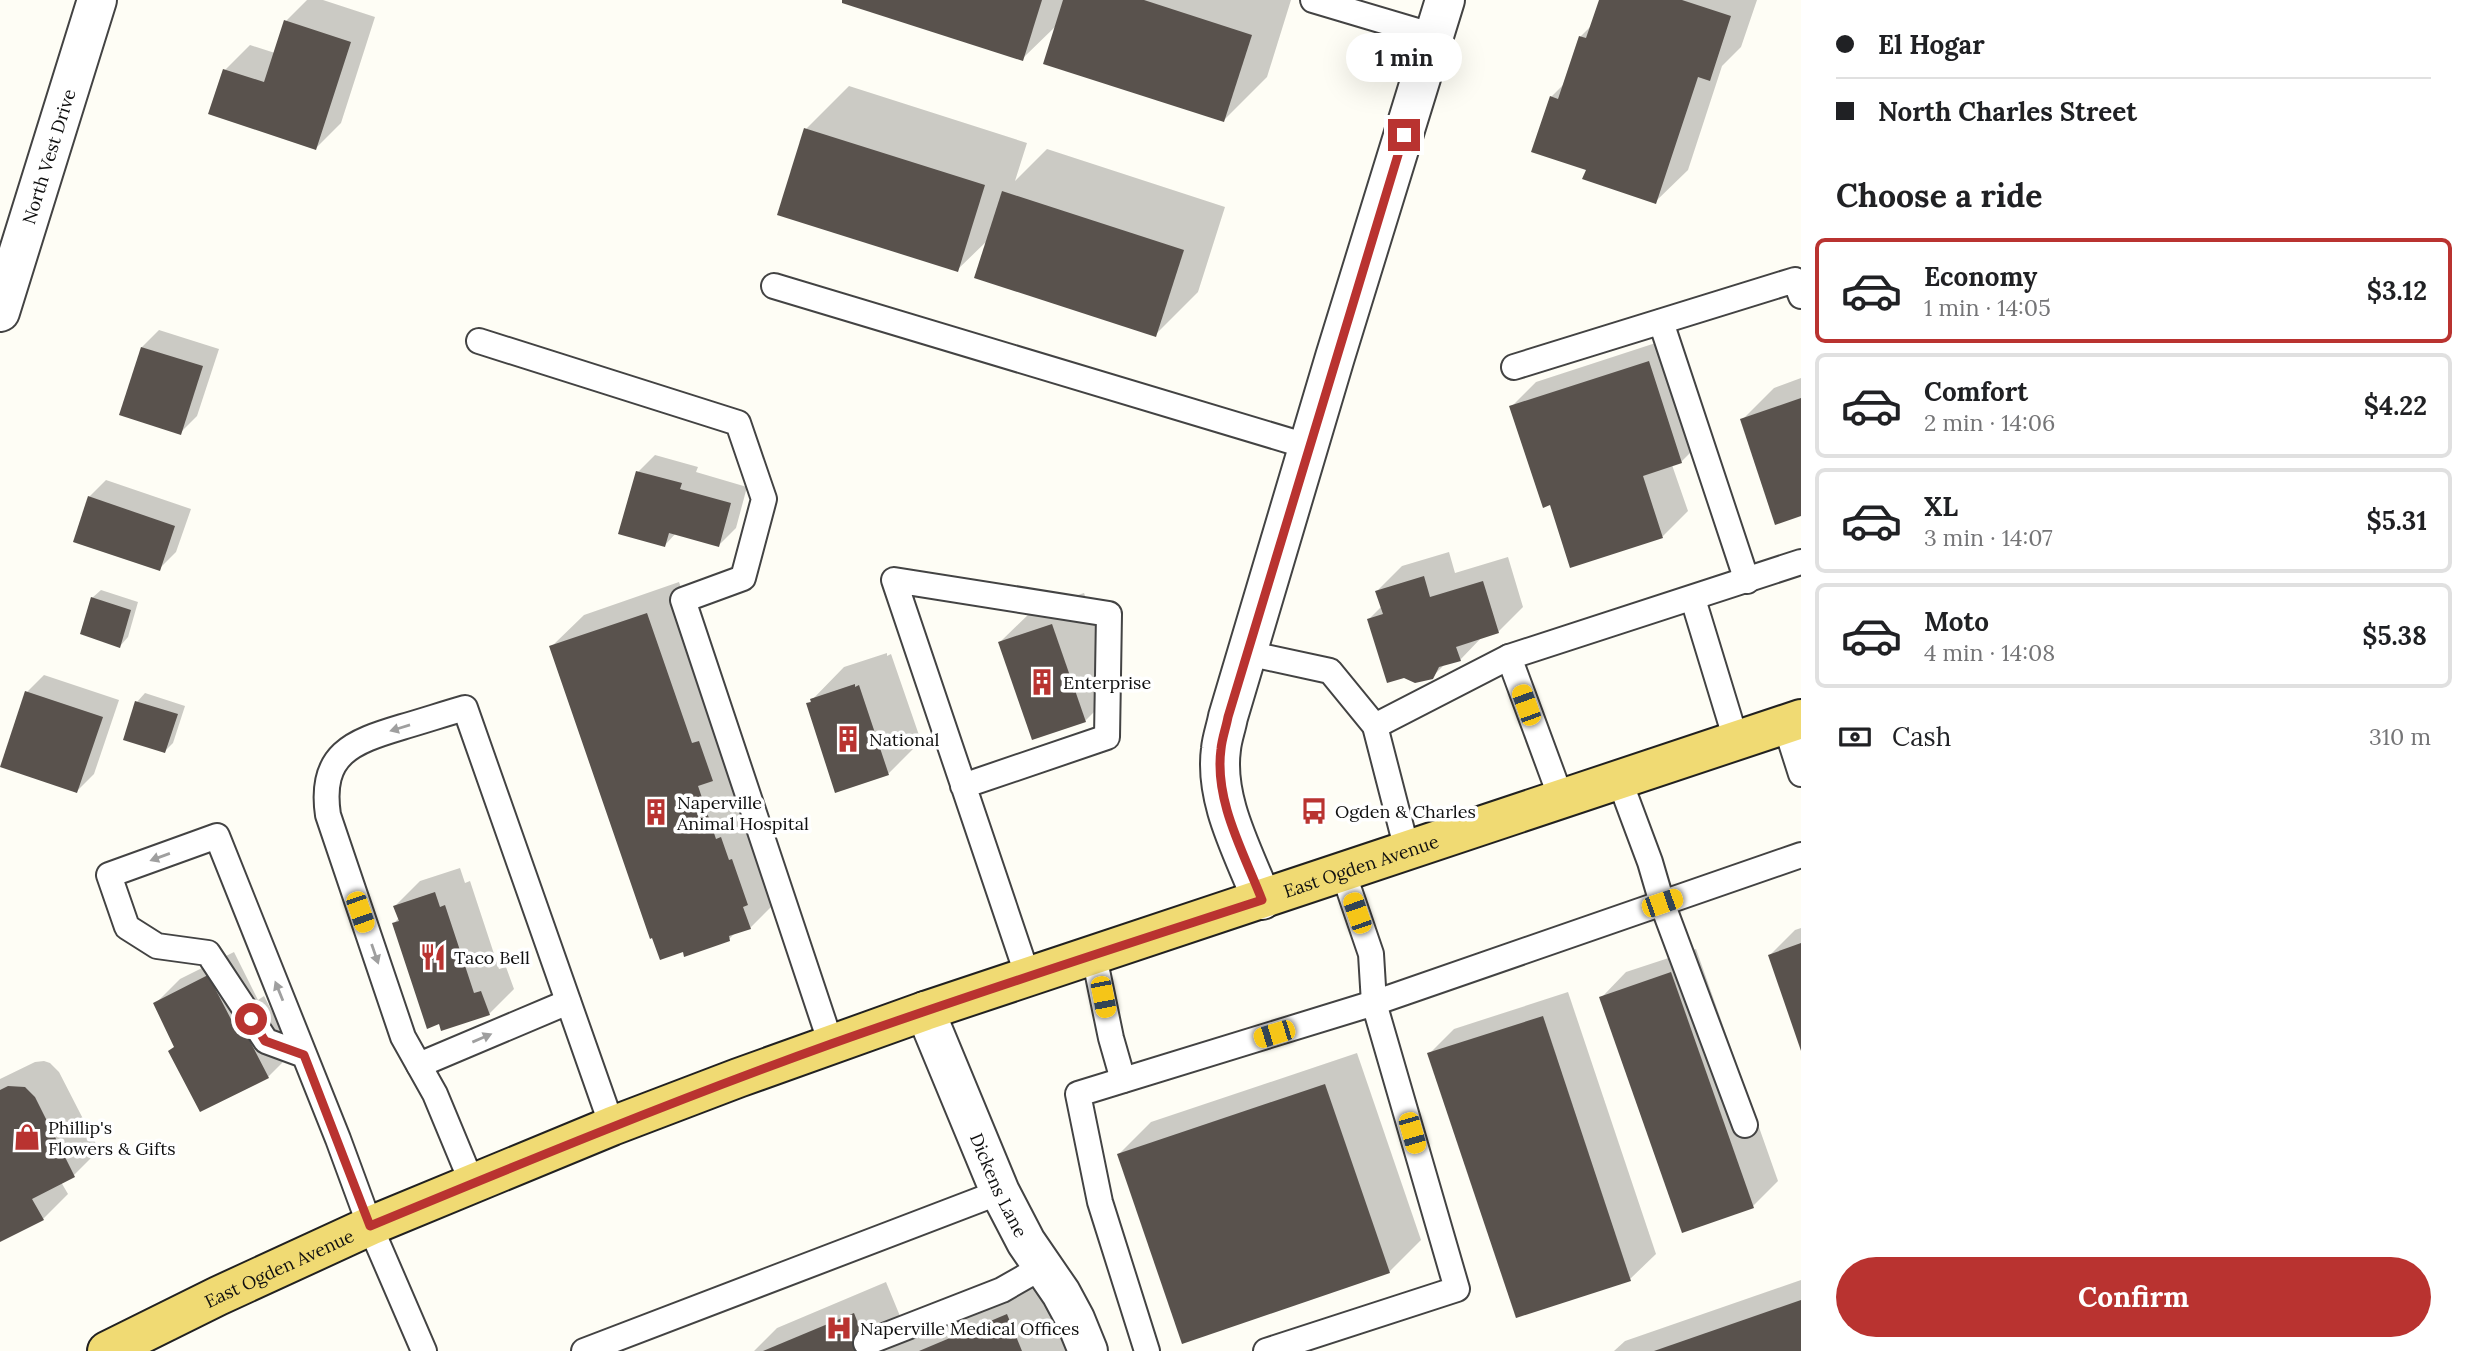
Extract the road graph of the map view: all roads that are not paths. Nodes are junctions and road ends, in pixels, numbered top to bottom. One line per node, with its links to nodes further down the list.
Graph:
1 (97, 0): 7 (street, North Vest Drive)
2 (1313, 0): 4 (lane)
3 (1445, 0): 4 (street)
4 (1434, 36): 11 (street)
5 (774, 286): 11 (lane)
6 (1801, 296): 8 (lane)
7 (0, 312)
8 (1661, 322): 10 (lane); 13 (lane)
9 (479, 341): 34 (lane)
10 (1514, 367)
11 (1310, 447): 15 (street)
12 (1801, 562): 13 (lane)
13 (1746, 581): 14 (lane)
14 (1693, 598): 16 (lane); 19 (lane)
15 (1247, 653): 18 (lane); 27 (street)
16 (1508, 657): 18 (lane); 23 (lane)
17 (1793, 721): 19 (main road, East Ogden Avenue); 20 (lane)
18 (1375, 726): 24 (lane)
19 (1736, 740): 21 (main road, East Ogden Avenue)
20 (1801, 774)
21 (1619, 779): 23 (main road, East Ogden Avenue); 28 (lane)
22 (963, 786): 22 (lane); 30 (lane)
23 (1561, 798): 24 (main road, East Ogden Avenue)
24 (1407, 850): 26 (main road, East Ogden Avenue)
25 (1801, 855): 28 (lane)
26 (1343, 872): 27 (main road, East Ogden Avenue); 32 (lane)
27 (1262, 900): 29 (main road, East Ogden Avenue)
28 (1662, 903): 32 (lane); 38 (lane)
29 (1094, 956): 30 (main road, East Ogden Avenue); 37 (lane)
30 (1028, 977): 33 (main road, East Ogden Avenue)
31 (568, 1002): 36 (lane, one-way to 31); 36 (lane, one-way to 36); 39 (lane)
32 (1374, 1003): 37 (lane); 50 (lane)
33 (925, 1011): 34 (main road, East Ogden Avenue); 41 (street, Dickens Lane)
34 (831, 1044): 39 (main road, East Ogden Avenue)
35 (304, 1055): 35 (lane, one-way to 35); 42 (lane)
36 (419, 1065): 40 (lane)
37 (1123, 1080): 49 (lane)
38 (1745, 1125)
39 (612, 1126): 40 (main road, East Ogden Avenue)
40 (472, 1183): 42 (main road, East Ogden Avenue)
41 (1000, 1192): 43 (street, Dickens Lane); 47 (lane)
42 (370, 1226): 45 (main road, East Ogden Avenue); 46 (lane)
43 (1042, 1267): 44 (lane); 48 (street, Dickens Lane)
44 (866, 1343)
45 (107, 1351)
46 (424, 1351)
47 (584, 1351)
48 (1088, 1351)
49 (1147, 1351)
50 (1266, 1351)

